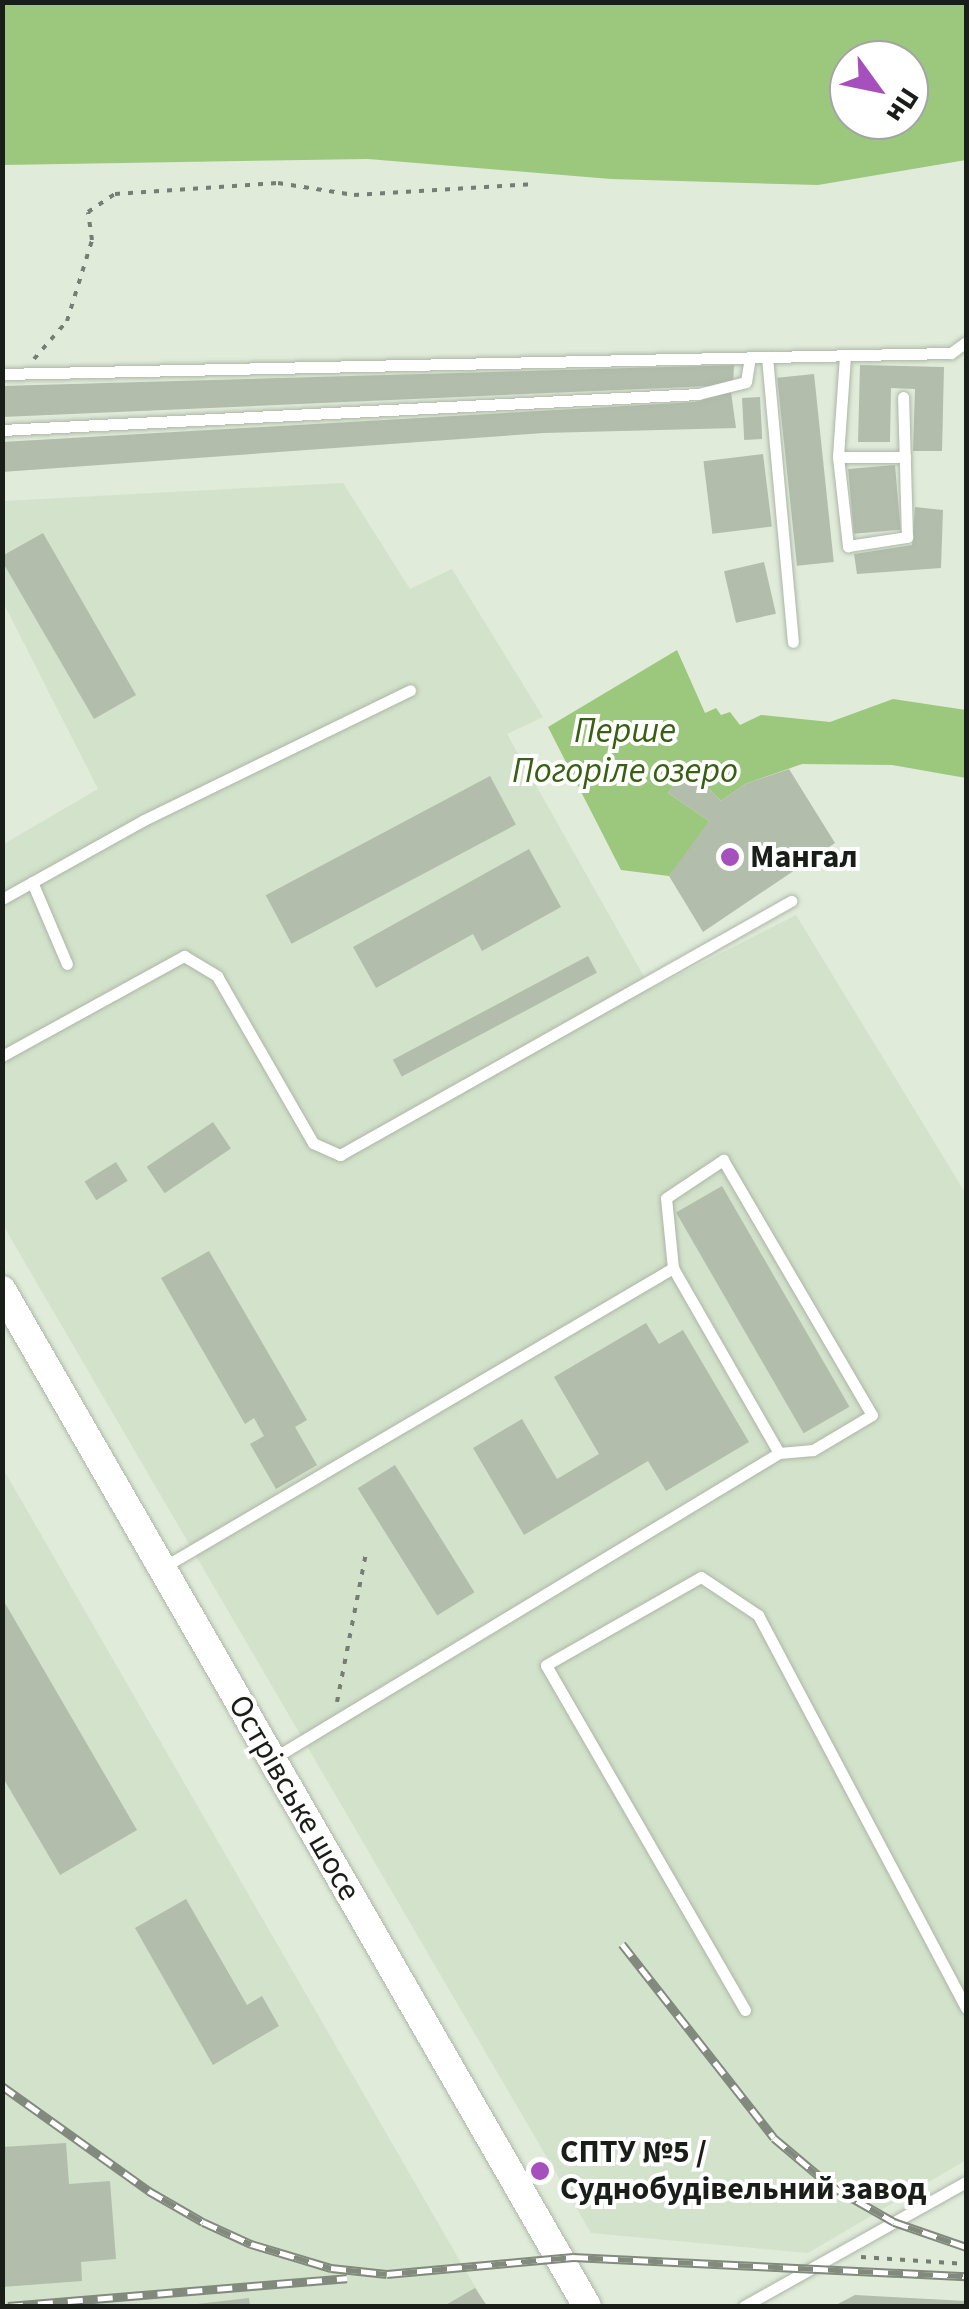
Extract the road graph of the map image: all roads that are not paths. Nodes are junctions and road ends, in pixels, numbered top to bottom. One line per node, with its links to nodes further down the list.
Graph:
1 (966, 342): 2 (lane)
2 (845, 356): 4 (lane); 9 (lane)
3 (750, 358): 4 (lane); 5 (lane); 7 (lane)
4 (766, 358): 10 (lane)
5 (2, 374)
6 (904, 398): 8 (lane)
7 (2, 430)
8 (905, 456): 9 (lane); 9 (lane)
9 (838, 457)
10 (793, 642)
11 (410, 690): 12 (lane)
12 (32, 882): 13 (lane); 15 (lane)
13 (2, 899)
14 (792, 901): 16 (lane)
15 (67, 964)
16 (2, 1056)
17 (674, 1268): 19 (lane); 19 (lane); 20 (lane)
18 (2, 1290): 20 (street, Острівське шосе)
19 (779, 1453): 21 (lane)
20 (162, 1568): 21 (street, Острівське шосе)
21 (272, 1759): 25 (street, Острівське шосе)
22 (966, 2008): 23 (lane)
23 (745, 2010)
24 (966, 2182): 26 (lane)
25 (586, 2306)
26 (744, 2306)

